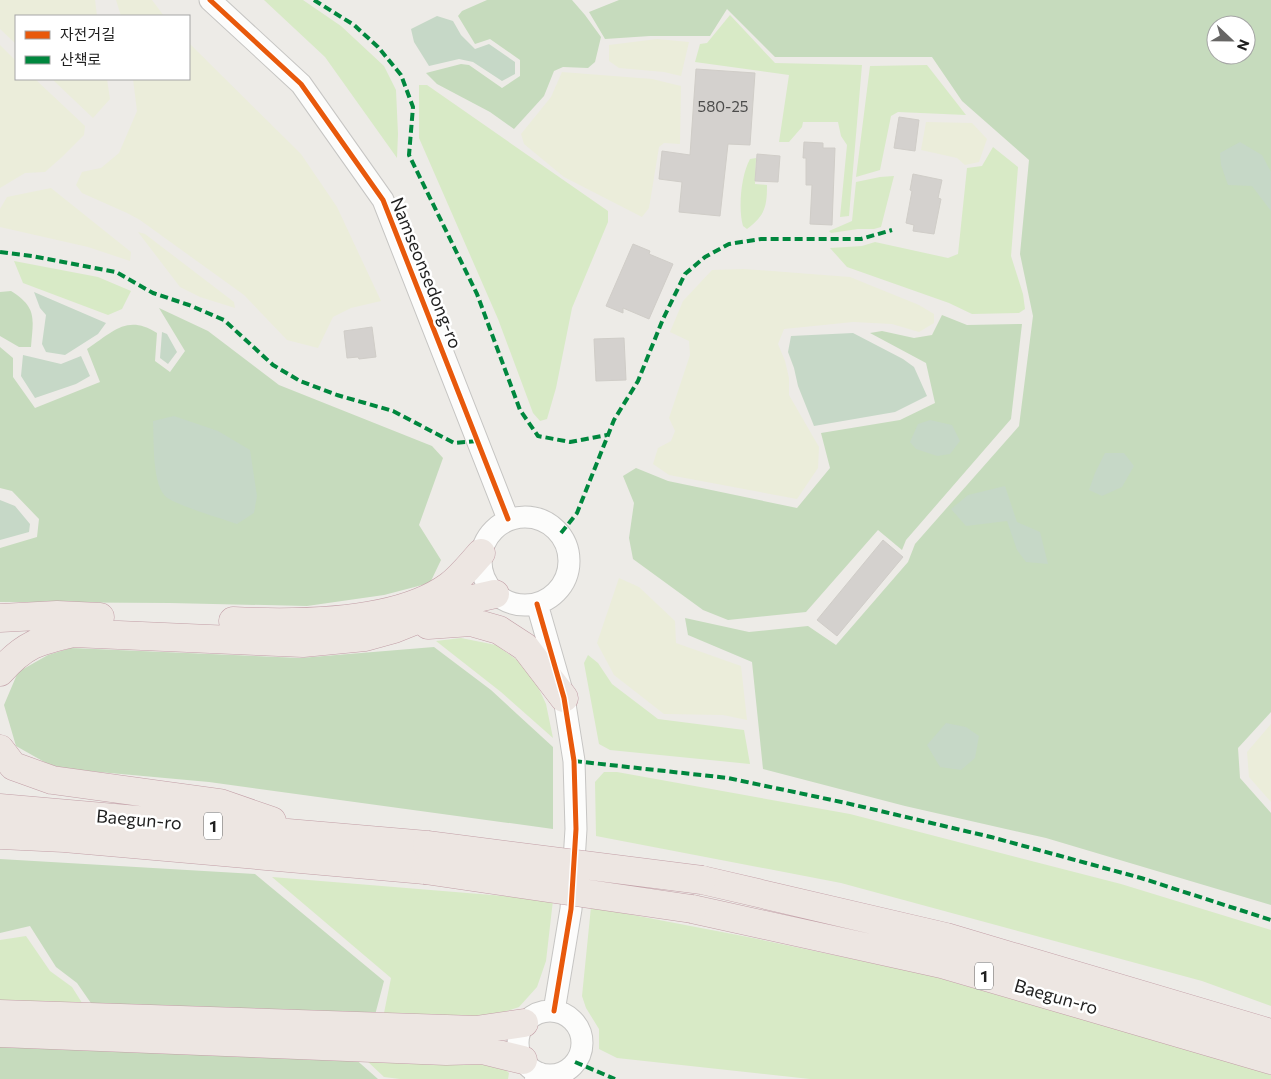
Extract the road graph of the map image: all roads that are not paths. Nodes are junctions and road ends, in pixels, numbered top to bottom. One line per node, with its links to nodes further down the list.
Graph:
1 (210, 0): 2 (street, Namseonsedong-ro)
2 (508, 519): 3 (street); 5 (street)
3 (481, 553): 4 (street); 6 (highway)
4 (495, 594): 5 (street); 7 (highway)
5 (537, 604): 9 (street)
6 (0, 618)
7 (394, 629): 8 (highway); 9 (highway)
8 (0, 672)
9 (564, 698): 17 (street)
10 (0, 749): 13 (highway)
11 (0, 808): 13 (highway, Baegun-ro / 1)
12 (0, 835): 15 (highway, Baegun-ro / 1)
13 (311, 835): 16 (highway, Baegun-ro / 1)
14 (0, 848): 15 (highway)
15 (258, 855): 16 (highway, Baegun-ro / 1)
16 (426, 857): 21 (highway, Baegun-ro / 1, bridge); 22 (highway, Baegun-ro / 1, bridge)
17 (554, 1011): 19 (street); 23 (street)
18 (0, 1014): 19 (highway)
19 (524, 1023): 23 (street)
20 (0, 1033): 23 (highway)
21 (1271, 1033)
22 (1271, 1060)
23 (532, 1070)

